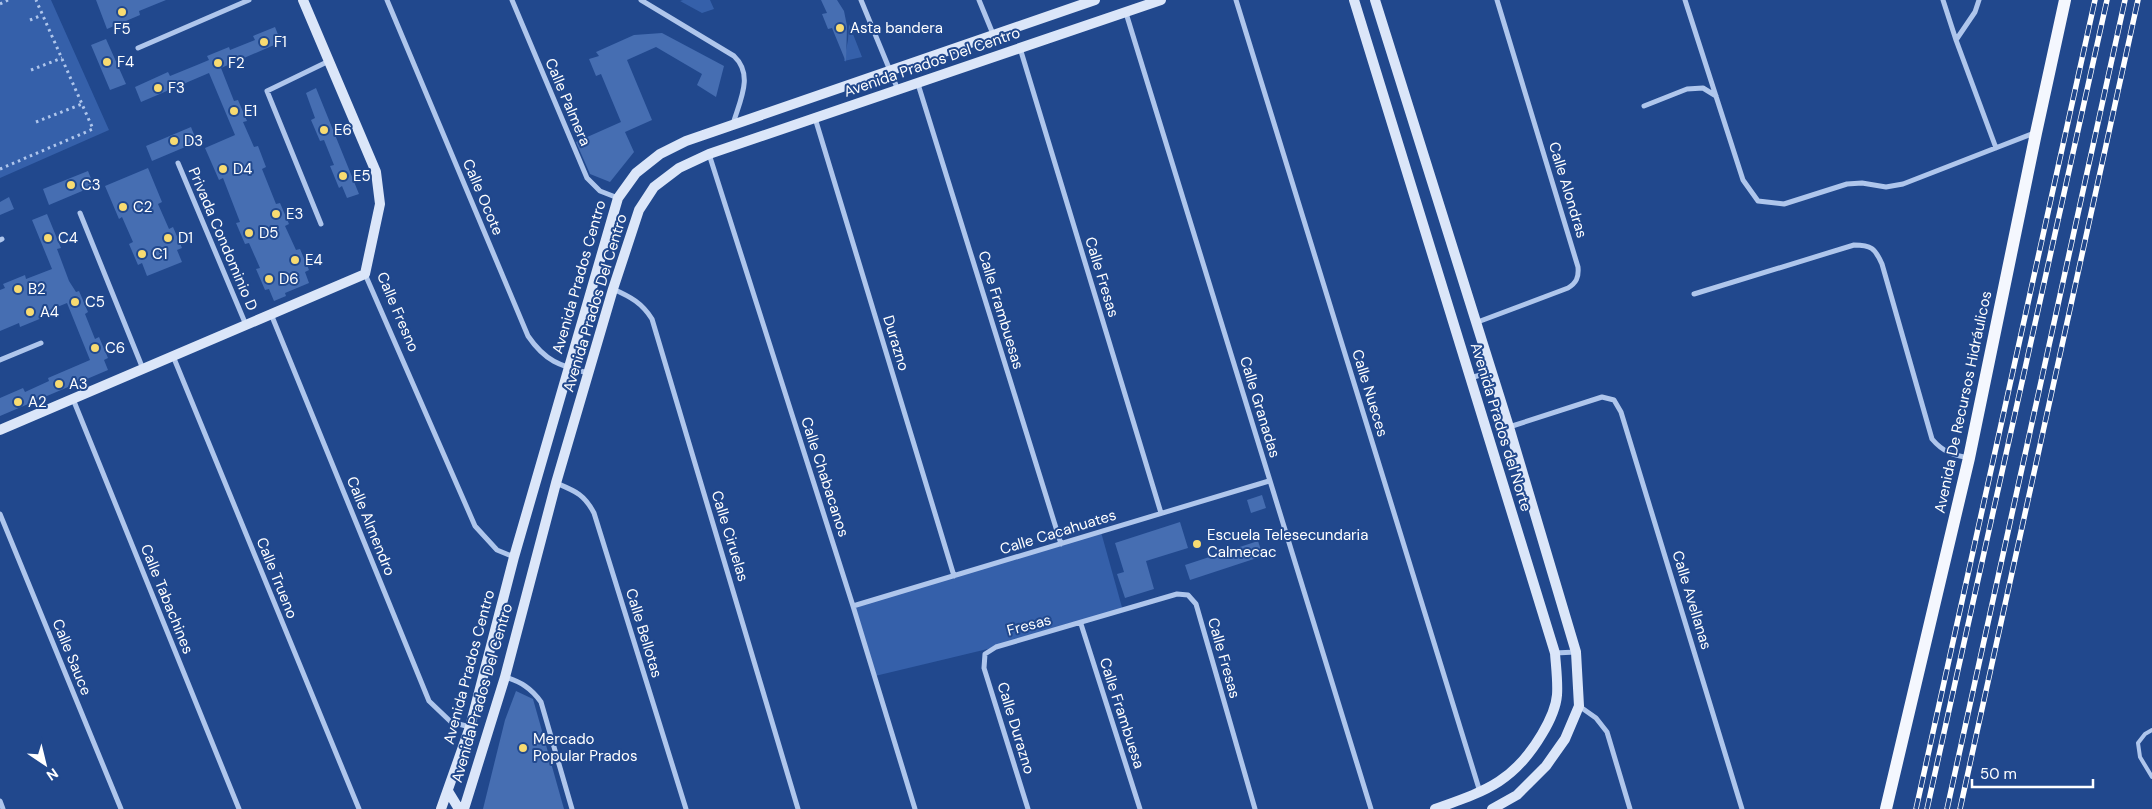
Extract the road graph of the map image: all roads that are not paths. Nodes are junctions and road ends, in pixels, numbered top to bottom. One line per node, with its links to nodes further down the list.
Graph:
1 (249, 0): 21 (street)
2 (303, 0): 23 (street, Calle Fresno)
3 (386, 0): 48 (street, Calle Ocote)
4 (512, 0): 35 (street, Calle Palmera)
5 (641, 0): 30 (street)
6 (861, 0): 24 (street)
7 (979, 0): 19 (street)
8 (1095, 0): 19 (street, Avenida Prados Centro)
9 (1161, 0): 18 (street, Avenida Prados Del Centro)
10 (1236, 0): 74 (street, Calle Nueces)
11 (1354, 0): 51 (street, Avenida Prados del Norte)
12 (1375, 0): 42 (street, Avenida Prados del Norte)
13 (1497, 0): 42 (street, Calle Alondras)
14 (1685, 0): 27 (street)
15 (1943, 0): 20 (street)
16 (1979, 0): 20 (street)
17 (2065, 0): 31 (main road, Avenida De Recursos Hidráulicos)
18 (1126, 13): 22 (street, Avenida Prados Del Centro); 56 (street, Calle Granadas)
19 (993, 34): 24 (street, Avenida Prados Centro)
20 (1956, 40): 32 (street)
21 (138, 48)
22 (1020, 48): 25 (street, Avenida Prados Del Centro); 58 (street, Calle Fresas)
23 (329, 61): 37 (street); 38 (street, Calle Fresno)
24 (890, 71): 26 (street); 30 (street, Avenida Prados Centro)
25 (918, 84): 26 (street, Avenida Prados Del Centro); 60 (street, Calle Frambuesas)
26 (898, 90): 29 (street, Avenida Prados Del Centro)
27 (1717, 96): 28 (street); 32 (street)
28 (1644, 106)
29 (815, 118): 33 (street, Avenida Prados Del Centro); 62 (street, Durazno)
30 (733, 125): 35 (street, Avenida Prados Centro)
31 (2036, 133): 32 (street); 55 (main road, Avenida De Recursos Hidráulicos)
32 (1996, 148)
33 (709, 154): 39 (street, Avenida Prados Del Centro); 63 (street, Calle Chabacanos)
34 (178, 163): 43 (street, Privada Condominio D)
35 (618, 198): 48 (street, Avenida Prados Centro)
36 (80, 213): 47 (street)
37 (321, 224)
38 (365, 274): 41 (street); 61 (street, Calle Fresno)
39 (613, 289): 50 (street, Avenida Prados Del Centro); 85 (street, Calle Ciruelas)
40 (1694, 294): 55 (street)
41 (271, 314): 43 (street); 70 (street, Calle Almendro)
42 (1475, 323): 49 (street, Avenida Prados del Norte)
43 (246, 325): 45 (street)
44 (41, 343): 46 (street)
45 (172, 356): 47 (street); 79 (street, Calle Trueno)
46 (0, 360)
47 (143, 368): 52 (street)
48 (568, 368): 50 (street, Calle Ocote); 61 (street, Avenida Prados Centro)
49 (1491, 372): 51 (street); 53 (street, Avenida Prados del Norte)
50 (589, 373): 57 (street, Avenida Prados Del Centro)
51 (1470, 378): 66 (street, Avenida Prados del Norte)
52 (73, 399): 54 (street); 78 (street, Calle Tabachines)
53 (1509, 427): 65 (street, Avenida Prados del Norte); 94 (street, Calle Avellanas)
54 (0, 430)
55 (1969, 458): 95 (main road, Avenida De Recursos Hidráulicos)
56 (1269, 481): 58 (street, Calle Cacahuates); 90 (street, Calle Granadas)
57 (556, 483): 68 (street, Avenida Prados Del Centro); 84 (street, Calle Bellotas)
58 (1161, 513): 60 (street, Calle Cacahuates)
59 (0, 514): 77 (street, Calle Sauce)
60 (1061, 544): 62 (street, Calle Cacahuates)
61 (514, 557): 70 (street, Avenida Prados Centro)
62 (954, 576): 63 (street, Calle Cacahuates)
63 (853, 606): 86 (street, Calle Chabacanos)
64 (1081, 624): 67 (street, Fresas); 88 (street, Calle Frambuesa); 89 (street, Calle Fresas)
65 (1576, 652): 66 (street); 69 (street, Avenida Prados del Norte)
66 (1555, 653): 74 (street, Avenida Prados del Norte)
67 (985, 654): 87 (street, Calle Durazno)
68 (505, 677): 82 (street, Avenida Prados Del Centro); 83 (street)
69 (1579, 706): 92 (street, Avenida Prados del Norte); 93 (street)
70 (470, 728): 73 (street, Avenida Prados Centro)
71 (2152, 730): 72 (lane)
72 (2152, 777)
73 (448, 792): 80 (street, Avenida Prados Centro); 81 (street)
74 (1480, 793): 91 (street, Avenida Prados del Norte)
75 (0, 801): 76 (street)
76 (3, 809)
77 (121, 809)
78 (239, 809)
79 (359, 809)
80 (441, 809)
81 (459, 809)
82 (464, 809)
83 (572, 809)
84 (686, 809)
85 (798, 809)
86 (915, 809)
87 (1028, 809)
88 (1140, 809)
89 (1256, 809)
90 (1371, 809)
91 (1435, 809)
92 (1492, 809)
93 (1630, 809)
94 (1742, 809)
95 (1886, 809)

